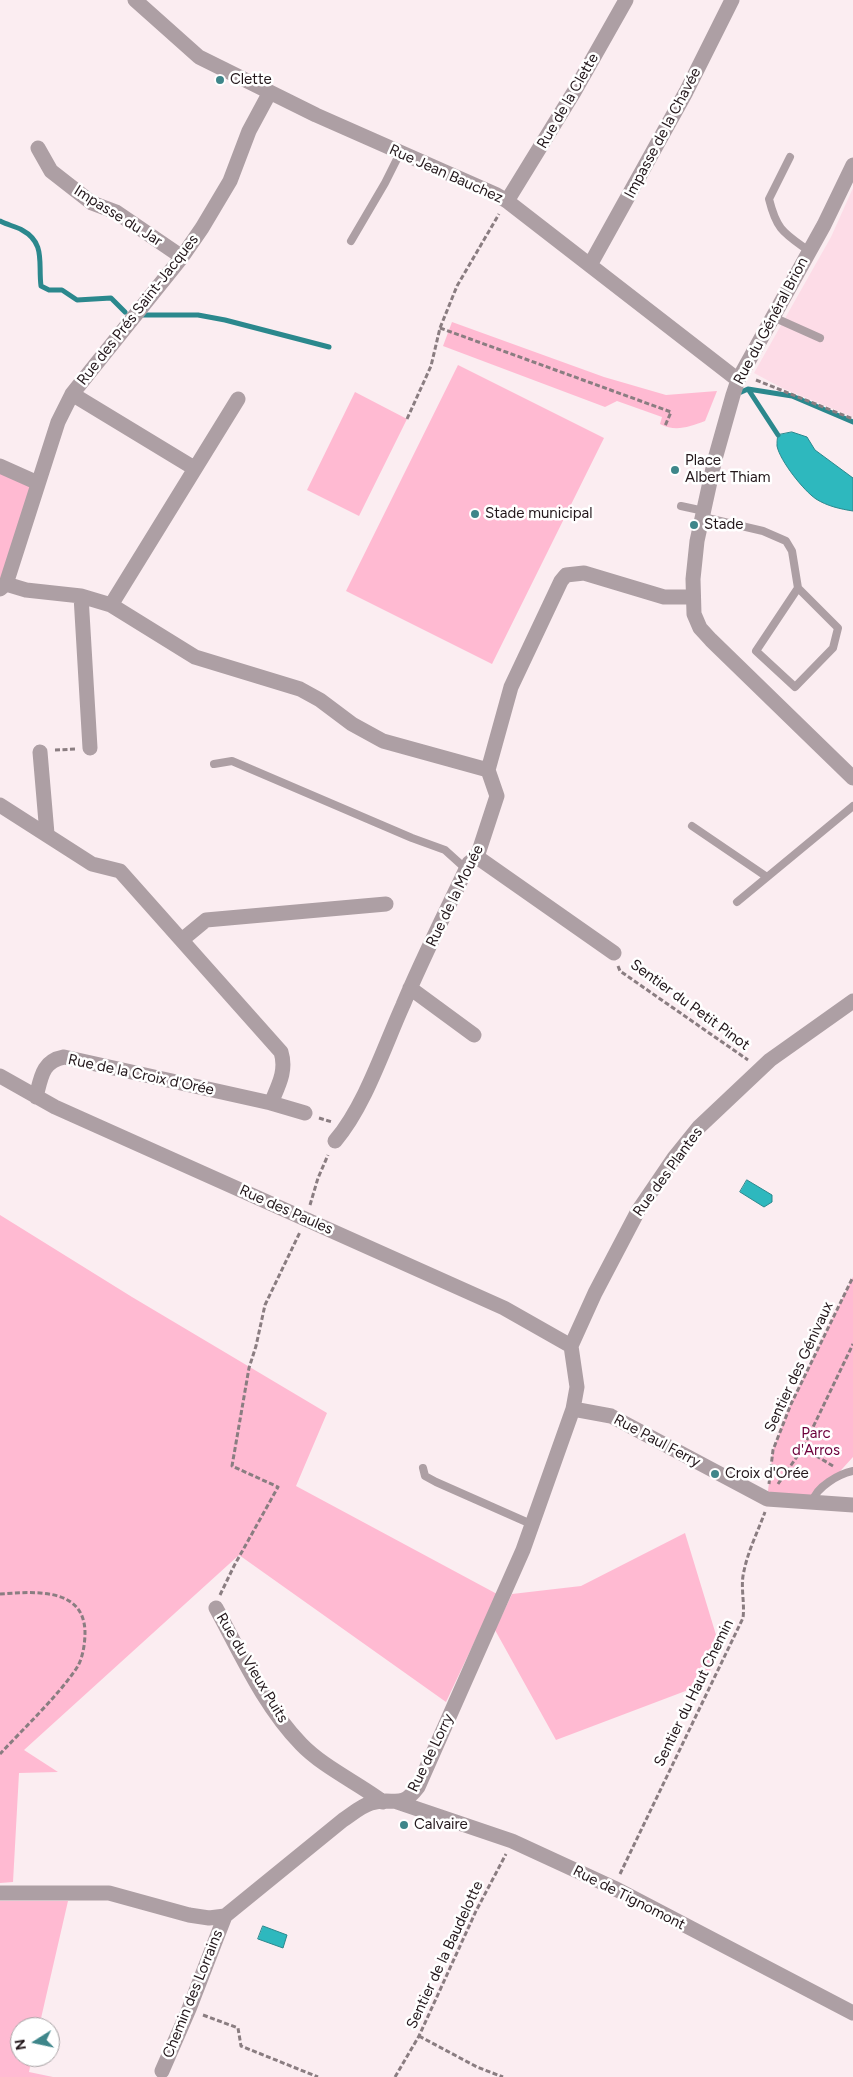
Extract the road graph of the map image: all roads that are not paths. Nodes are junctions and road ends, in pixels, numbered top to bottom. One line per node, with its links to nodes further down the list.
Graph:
1 (134, 0): 4 (street, Rue Jean Bauchez)
2 (626, 0): 9 (street, Rue de la Clette)
3 (732, 0): 13 (street, Impasse de la Chavée)
4 (270, 92): 6 (street, Rue Jean Bauchez); 12 (street, Rue des Prés Saint-Jacques)
5 (38, 148): 12 (street, Impasse du Jar)
6 (400, 153): 9 (street, Rue Jean Bauchez); 10 (lane)
7 (790, 157): 11 (lane)
8 (853, 165): 11 (street, Rue du Général Brion)
9 (507, 201): 13 (street, Rue Jean Bauchez)
10 (351, 241)
11 (809, 251): 14 (street, Rue du Général Brion)
12 (182, 257): 17 (street, Rue des Prés Saint-Jacques)
13 (590, 265): 16 (street, Rue Jean Bauchez)
14 (773, 317): 15 (lane); 16 (street, Rue du Général Brion)
15 (820, 338)
16 (740, 377): 23 (street, Rue du Général Brion)
17 (72, 394): 20 (street, Rue des Prés Saint-Jacques); 21 (street, Rue des Prés Saint-Jacques)
18 (238, 399): 20 (street)
19 (0, 466): 21 (street)
20 (194, 468): 28 (street)
21 (38, 483): 24 (street, Rue des Prés Saint-Jacques)
22 (681, 506): 23 (lane)
23 (703, 514): 25 (lane); 27 (street, Rue du Général Brion)
24 (3, 586): 26 (street)
25 (798, 588): 25 (lane)
26 (81, 596): 28 (street); 29 (street)
27 (693, 597): 32 (street); 33 (street, Rue du Général Brion)
28 (111, 605): 32 (street)
29 (90, 748)
30 (40, 752): 37 (street)
31 (214, 764): 39 (lane)
32 (488, 770): 38 (street, Rue de la Mouée)
33 (853, 778)
34 (0, 805): 37 (street)
35 (853, 806): 40 (lane)
36 (692, 826): 40 (lane)
37 (47, 834): 43 (street)
38 (476, 857): 39 (street, Rue de la Mouée); 44 (street)
39 (466, 869): 45 (street, Rue de la Mouée)
40 (767, 877): 41 (lane)
41 (737, 902)
42 (386, 904): 43 (street)
43 (183, 939): 50 (street)
44 (614, 953)
45 (410, 988): 47 (street); 52 (street, Rue de la Mouée)
46 (853, 1001): 53 (street, Rue des Plantes)
47 (474, 1035)
48 (0, 1076): 49 (street, Rue des Paules)
49 (36, 1097): 50 (street, Rue de la Croix d'Orée); 53 (street, Rue des Paules)
50 (271, 1103): 51 (street, Rue de la Croix d'Orée)
51 (305, 1113)
52 (335, 1141)
53 (571, 1346): 54 (street, Rue de Lorry)
54 (573, 1409): 57 (street, Rue Paul Ferry); 59 (street, Rue de Lorry)
55 (423, 1468): 59 (lane)
56 (849, 1472): 57 (lane)
57 (813, 1502): 58 (street, Rue Paul Ferry)
58 (853, 1505)
59 (532, 1524): 61 (street, Rue de Lorry)
60 (216, 1608): 61 (street, Rue du Vieux Puits)
61 (390, 1802): 63 (street, Rue de Lorry); 64 (street, Rue de Tignomont)
62 (0, 1893): 63 (street)
63 (225, 1916): 65 (street, Chemin des Lorrains)
64 (853, 2013)
65 (162, 2071)

